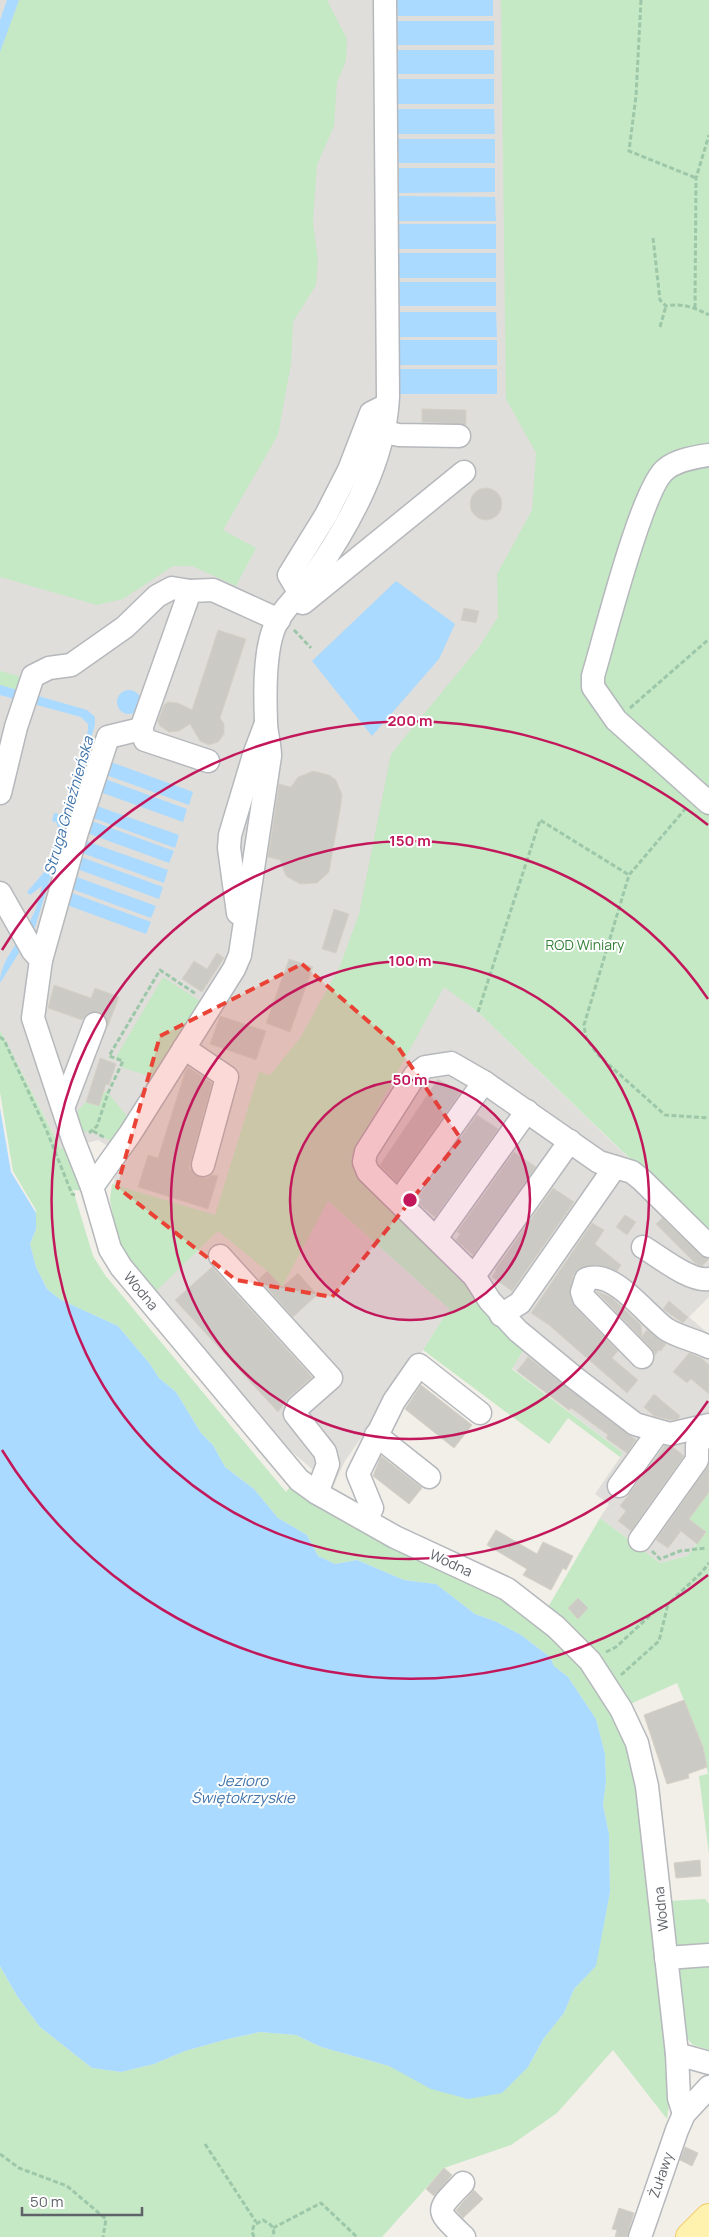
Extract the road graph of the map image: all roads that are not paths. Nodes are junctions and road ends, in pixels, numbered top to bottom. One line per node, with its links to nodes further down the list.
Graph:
1 (385, 0): 2 (street)
2 (387, 405): 3 (street); 8 (street)
3 (384, 432): 4 (street); 8 (street)
4 (459, 436)
5 (709, 455): 14 (street)
6 (464, 472): 9 (street)
7 (190, 591): 9 (street); 10 (street); 11 (street)
8 (300, 592): 9 (street)
9 (280, 618): 18 (street)
10 (12, 722): 13 (street)
11 (141, 729): 12 (street); 16 (street, Wodna)
12 (208, 761)
13 (0, 793)
14 (704, 799)
15 (0, 893): 16 (street)
16 (37, 956): 21 (street, Wodna)
17 (95, 1024): 21 (street)
18 (184, 1048): 23 (street); 25 (street)
19 (484, 1082): 20 (street); 26 (street); 26 (street)
20 (527, 1111): 22 (street); 27 (street)
21 (74, 1124): 25 (street, Wodna)
22 (570, 1141): 24 (street); 31 (street)
23 (203, 1165)
24 (615, 1167): 28 (street); 33 (street)
25 (93, 1192): 43 (street, Wodna)
26 (399, 1201): 27 (street)
27 (436, 1238): 31 (street)
28 (709, 1246)
29 (643, 1247): 32 (street)
30 (220, 1256): 43 (street)
31 (474, 1276): 33 (street)
32 (709, 1279)
33 (501, 1315): 39 (street)
34 (709, 1347): 35 (street)
35 (642, 1357)
36 (480, 1413): 40 (street)
37 (709, 1425): 39 (street)
38 (709, 1431): 45 (street)
39 (658, 1432): 42 (street)
40 (376, 1435): 41 (street); 44 (street)
41 (430, 1477)
42 (619, 1486)
43 (316, 1493): 44 (street, Wodna)
44 (366, 1520): 47 (street, Wodna)
45 (640, 1540)
46 (709, 1955): 47 (street)
47 (666, 1958): 48 (street, Wodna)
48 (677, 2054): 49 (street); 51 (street, Wodna)
49 (709, 2063)
50 (709, 2087): 51 (street)
51 (684, 2114): 55 (street, Żuławy)
52 (463, 2184): 54 (street)
53 (709, 2218): 56 (main road)
54 (464, 2237)
55 (640, 2237)
56 (690, 2237)

